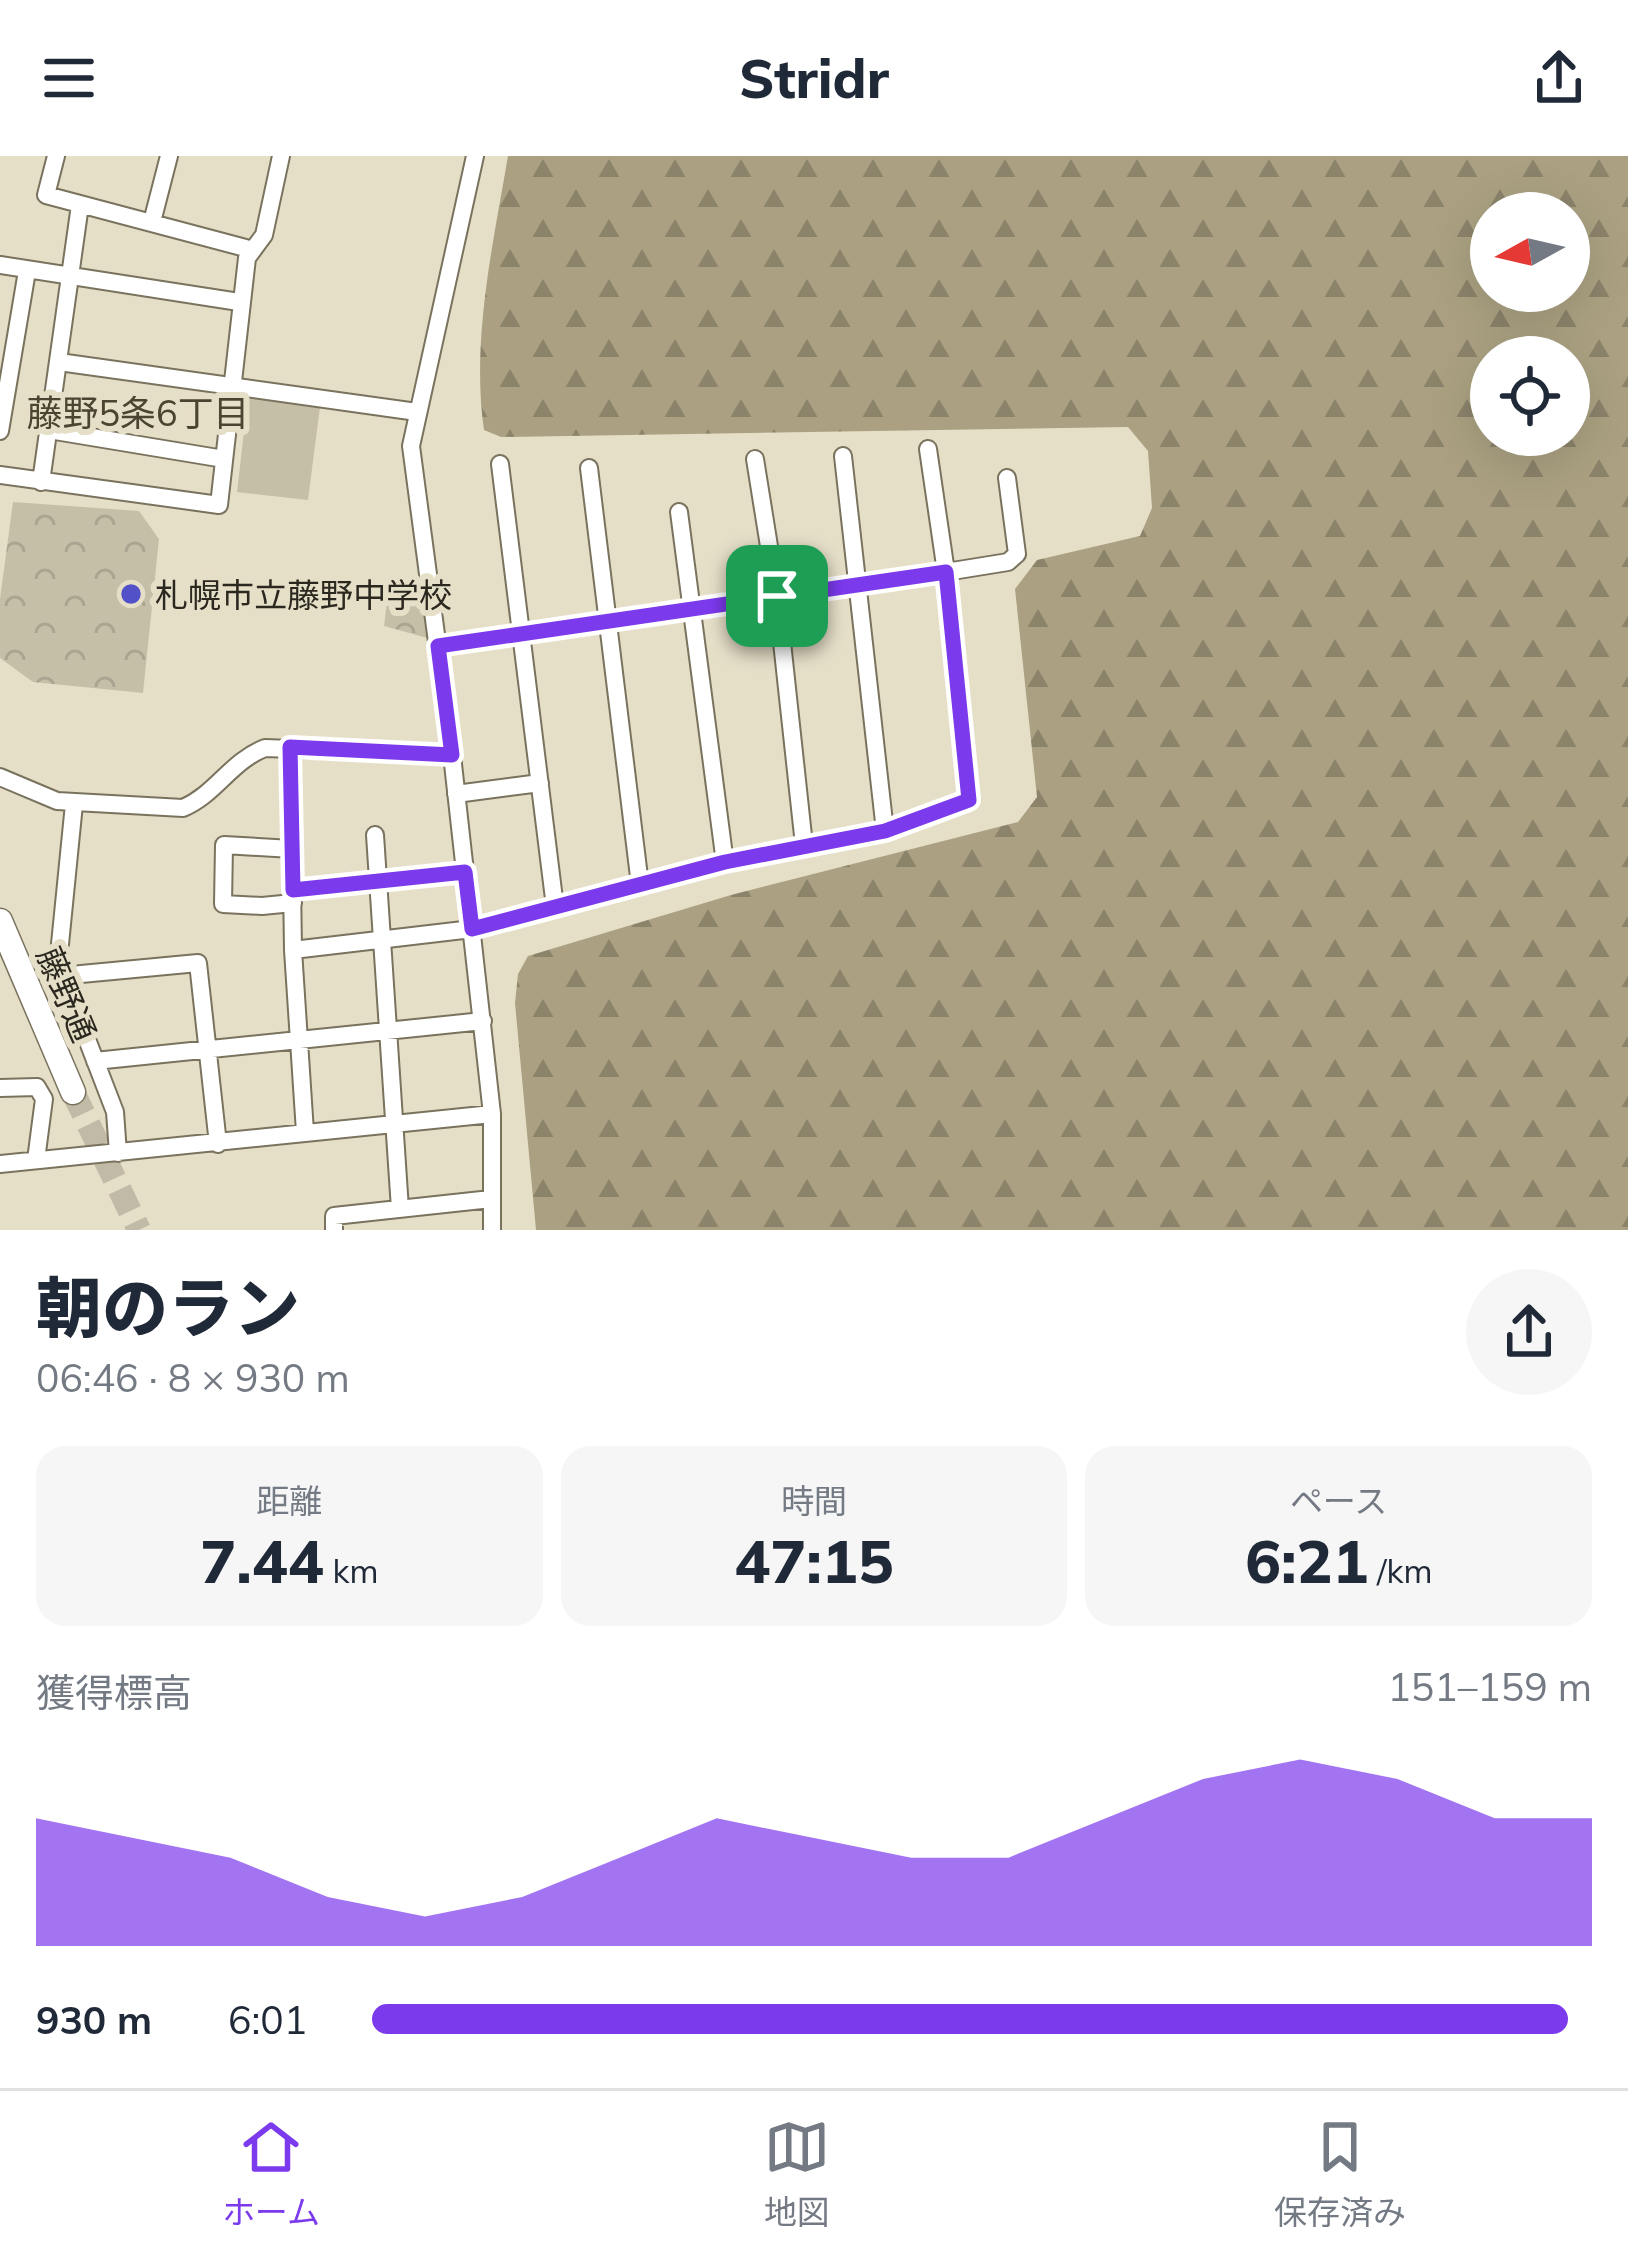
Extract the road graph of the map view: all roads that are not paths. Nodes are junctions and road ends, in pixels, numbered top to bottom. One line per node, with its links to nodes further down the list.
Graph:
1 (56, 156): 5 (street)
2 (169, 156): 6 (street)
3 (281, 156): 7 (street)
4 (475, 156): 14 (street)
5 (80, 205): 6 (street); 10 (street)
6 (152, 222): 7 (street)
7 (253, 250): 11 (street)
8 (0, 265): 9 (street)
9 (27, 271): 10 (street); 16 (street)
10 (69, 276): 11 (street); 12 (street)
11 (239, 302): 13 (street)
12 (58, 362): 13 (street); 15 (street)
13 (231, 385): 14 (street); 19 (street)
14 (417, 412): 33 (street)
15 (49, 430): 19 (street); 25 (street)
16 (0, 431)
17 (928, 449): 27 (street)
18 (843, 456): 28 (street)
19 (224, 459): 25 (street)
20 (755, 459): 29 (street)
21 (500, 464): 32 (street)
22 (589, 468): 31 (street)
23 (0, 475): 25 (street)
24 (1007, 478): 27 (street)
25 (41, 482)
26 (679, 512): 30 (street)
27 (946, 572): 28 (street); 40 (street)
28 (859, 584): 29 (street); 40 (street)
29 (777, 596): 30 (street); 42 (street)
30 (692, 608): 31 (street); 44 (street)
31 (608, 621): 32 (street); 47 (street)
32 (522, 633): 33 (street); 37 (street)
33 (438, 646): 35 (street)
34 (290, 747): 35 (street); 39 (street); 43 (street)
35 (452, 755): 38 (street)
36 (0, 777): 39 (street)
37 (540, 783): 38 (street); 49 (street)
38 (456, 794): 45 (street)
39 (74, 804): 54 (street)
40 (885, 831): 42 (street)
41 (375, 835): 46 (street)
42 (804, 845): 44 (street)
43 (292, 849): 48 (street); 48 (street)
44 (725, 862): 47 (street)
45 (465, 872): 46 (street); 51 (street)
46 (377, 881): 48 (street); 52 (street)
47 (640, 884): 49 (street)
48 (293, 896): 53 (street)
49 (555, 907): 51 (street)
50 (0, 921): 61 (street, 藤野通)
51 (472, 929): 52 (street); 55 (street)
52 (381, 941): 53 (street); 56 (street)
53 (293, 950): 57 (street)
54 (60, 976): 58 (street); 59 (street)
55 (483, 1021): 56 (street); 62 (street)
56 (386, 1030): 57 (street); 63 (street)
57 (298, 1040): 58 (street); 64 (street)
58 (206, 1052): 59 (street); 65 (street)
59 (95, 1061): 66 (street)
60 (0, 1088): 67 (street)
61 (73, 1093)
62 (492, 1114): 63 (street); 69 (street)
63 (392, 1124): 64 (street); 70 (street)
64 (305, 1132): 65 (street)
65 (218, 1144): 66 (street)
66 (118, 1153): 67 (street)
67 (36, 1160): 68 (street)
68 (0, 1164)
69 (491, 1199): 70 (street); 72 (street)
70 (400, 1209): 71 (street)
71 (334, 1230)
72 (492, 1230)

